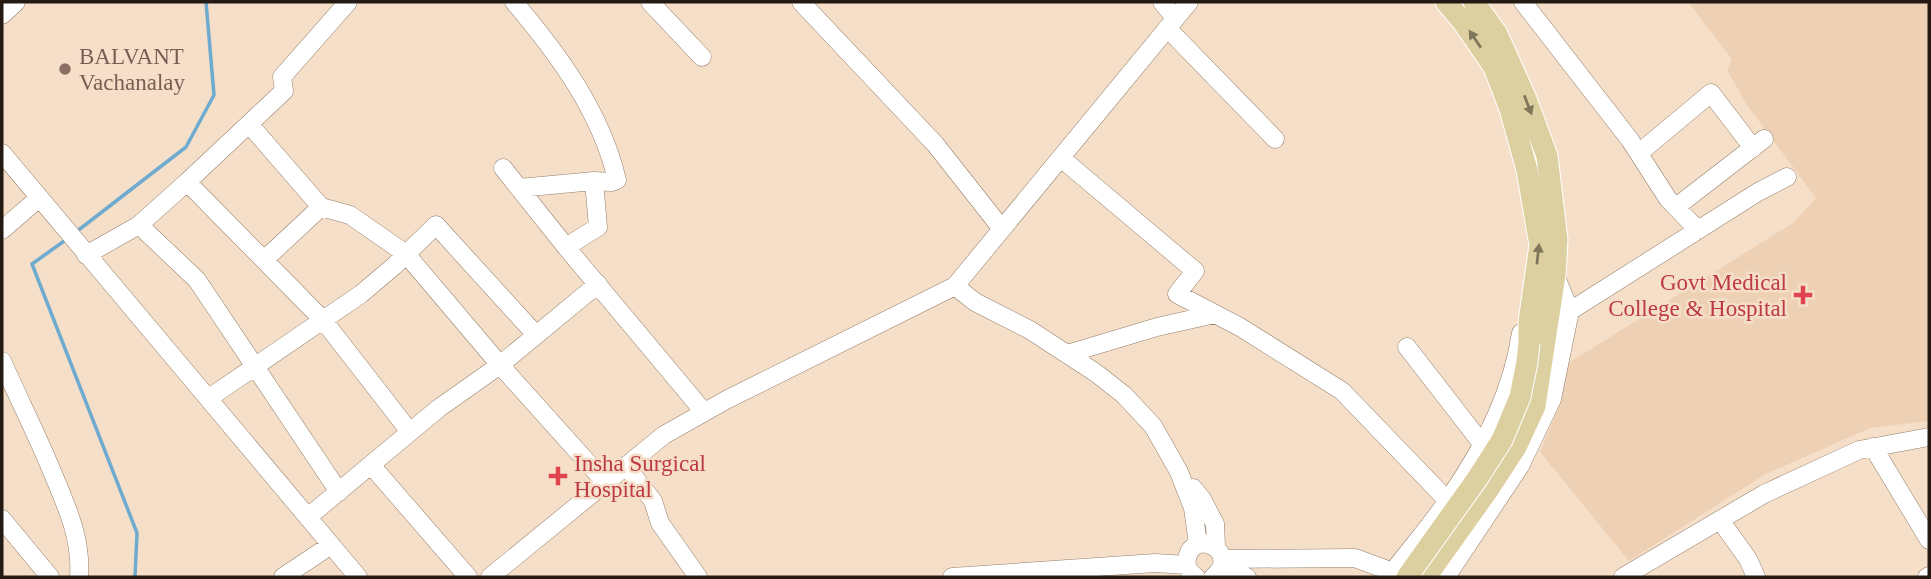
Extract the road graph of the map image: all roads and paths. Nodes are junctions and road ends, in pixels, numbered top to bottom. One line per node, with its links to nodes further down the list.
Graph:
1 (16, 2): 11 (street)
2 (348, 2): 14 (street)
3 (514, 2): 21 (street)
4 (650, 2): 13 (street)
5 (801, 2): 28 (street)
6 (1162, 2): 12 (street)
7 (1189, 2): 12 (street)
8 (1446, 2): 41 (main road, one-way to 8)
9 (1474, 2): 35 (main road, one-way to 35)
10 (1523, 2): 17 (street)
11 (2, 15)
12 (1171, 23): 15 (street); 18 (street)
13 (702, 57)
14 (249, 124): 22 (street); 25 (street)
15 (1275, 139)
16 (2, 153): 24 (street)
17 (1639, 153): 26 (street); 26 (street)
18 (1060, 158): 28 (street); 39 (street)
19 (503, 168): 23 (street)
20 (1787, 177): 30 (street)
21 (594, 181): 23 (street); 31 (street)
22 (187, 182): 27 (street); 34 (street)
23 (519, 188): 31 (street)
24 (39, 198): 29 (street); 32 (street)
25 (321, 207): 33 (street); 34 (street)
26 (1676, 207): 30 (street)
27 (139, 225): 32 (street); 47 (street)
28 (1002, 229): 37 (street)
29 (2, 230)
30 (1698, 230): 38 (street)
31 (566, 247): 36 (street)
32 (82, 251): 48 (street)
33 (405, 254): 40 (street); 42 (street); 46 (street)
34 (264, 260): 40 (street)
35 (1555, 275): 38 (street); 41 (main road)
36 (598, 284): 42 (street); 49 (street)
37 (956, 286): 44 (street); 49 (street)
38 (1570, 310): 77 (street)
39 (1215, 314): 44 (street); 58 (street)
40 (323, 320): 47 (street); 50 (street)
41 (1535, 326): 52 (street); 66 (main road, bridge); 76 (main road)
42 (536, 335): 46 (street)
43 (1406, 346): 52 (street)
44 (1068, 354): 64 (street)
45 (2, 361): 68 (street)
46 (500, 365): 50 (street); 56 (street)
47 (254, 367): 48 (street); 57 (street)
48 (209, 398): 59 (street)
49 (704, 412): 55 (street)
50 (410, 432): 54 (street)
51 (1929, 437): 53 (street)
52 (1483, 445): 58 (street)
53 (1873, 447): 61 (street); 62 (street)
54 (371, 465): 57 (street); 71 (street)
55 (626, 466): 56 (street); 73 (street)
56 (606, 483): 72 (street)
57 (339, 492): 59 (street)
58 (1448, 501): 66 (street)
59 (308, 517): 63 (street)
60 (2, 519): 67 (street)
61 (1720, 520): 78 (street); 79 (street)
62 (1929, 540)
63 (331, 545): 69 (street); 70 (street)
64 (1214, 559): 65 (street); 66 (street); 75 (street)
65 (1192, 571): 74 (street)
66 (1399, 576)
67 (50, 577)
68 (79, 577)
69 (284, 577)
70 (358, 577)
71 (467, 577)
72 (490, 577)
73 (698, 577)
74 (952, 577)
75 (1247, 577)
76 (1426, 577)
77 (1446, 577)
78 (1623, 577)
79 (1756, 577)

